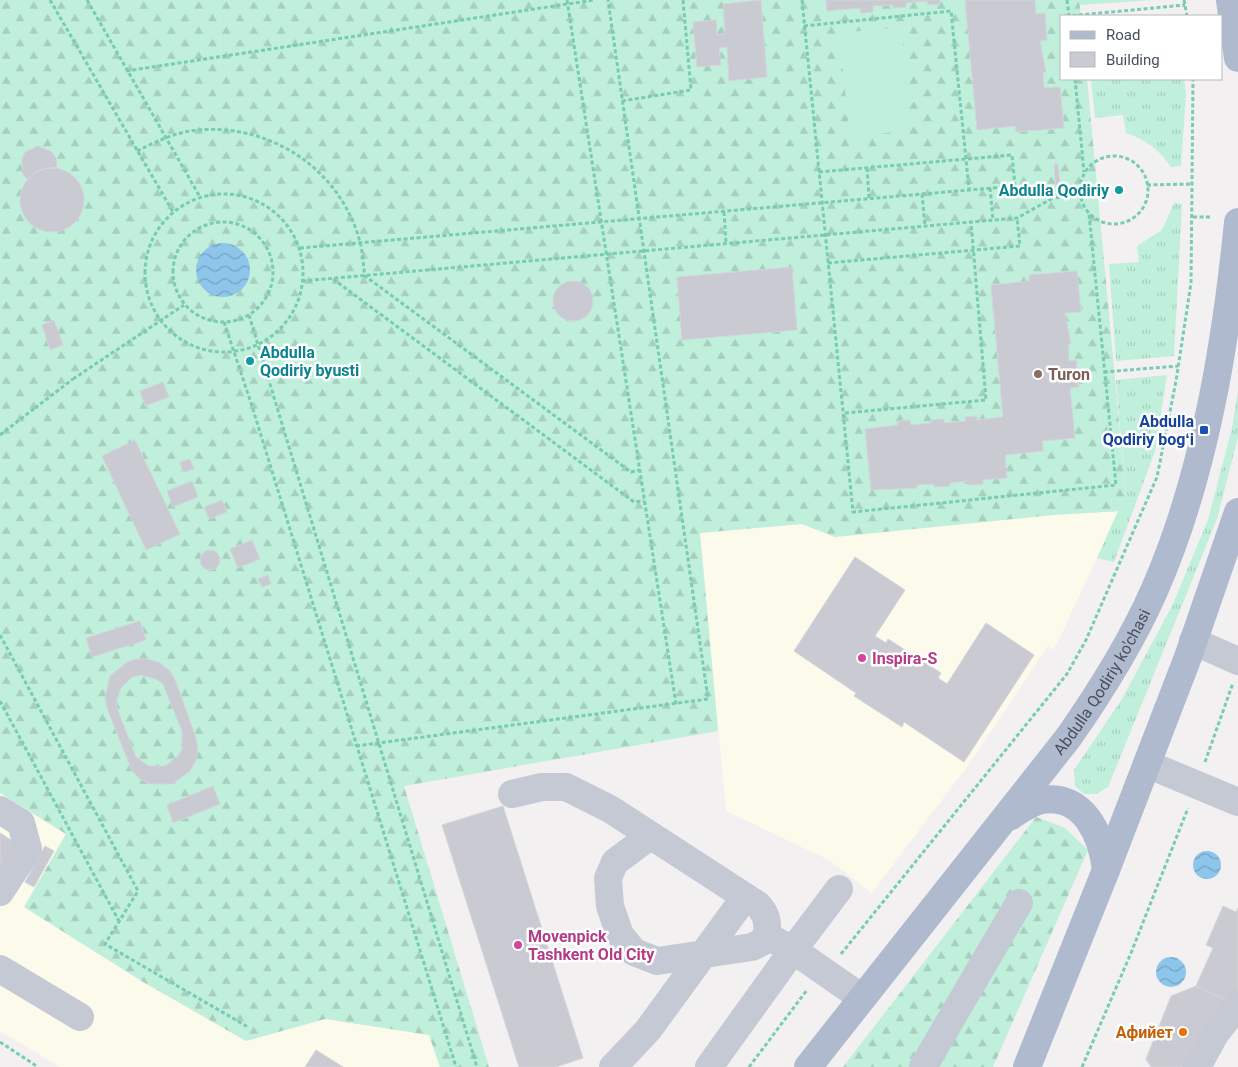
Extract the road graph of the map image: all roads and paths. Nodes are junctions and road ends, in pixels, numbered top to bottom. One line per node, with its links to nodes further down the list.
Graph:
1 (50, 0): 22 (path)
2 (87, 0): 17 (path)
3 (594, 0): 10 (path)
4 (608, 0): 20 (path)
5 (683, 0): 20 (path)
6 (802, 0): 15 (path)
7 (1067, 0): 12 (path)
8 (1184, 0): 11 (path)
9 (1230, 0): 16 (main road)
10 (567, 2): 17 (path); 48 (path)
11 (1185, 5): 13 (path); 14 (path)
12 (1069, 15)
13 (1080, 15)
14 (1187, 15)
15 (804, 26): 23 (path); 25 (path)
16 (1238, 58)
17 (126, 71): 21 (path)
18 (1075, 80): 26 (path)
19 (1193, 80): 27 (path)
20 (622, 101): 44 (path)
21 (166, 137): 22 (path); 34 (path); 51 (path)
22 (136, 151): 38 (path)
23 (966, 159): 24 (path); 29 (path); 31 (path)
24 (867, 168): 25 (path); 35 (path)
25 (819, 172): 37 (path)
26 (1084, 172): 28 (path); 33 (path)
27 (1192, 184): 28 (path); 41 (path)
28 (1147, 185): 40 (path)
29 (1015, 186): 30 (path); 36 (path)
30 (990, 188): 31 (path); 45 (path)
31 (969, 189): 32 (path)
32 (922, 194): 35 (path); 49 (path)
33 (1080, 195): 36 (path); 40 (path)
34 (200, 197): 38 (path); 53 (path)
35 (869, 198): 37 (path)
36 (1054, 198): 43 (path)
37 (822, 202): 39 (path); 50 (path)
38 (173, 212): 63 (path)
39 (724, 212): 44 (path); 52 (path)
40 (1089, 214): 68 (path)
41 (1193, 217): 42 (path); 67 (path)
42 (1210, 217)
43 (1017, 218): 45 (path); 54 (path)
44 (639, 219): 48 (path); 55 (path)
45 (993, 220): 46 (path)
46 (971, 222): 49 (path); 54 (path)
47 (1238, 222): 87 (main road, Abdulla Qodiriy ko'chasi)
48 (601, 223): 51 (path); 56 (path)
49 (925, 226): 50 (path)
50 (825, 235): 52 (path); 57 (path)
51 (360, 243): 53 (path); 58 (path)
52 (726, 244): 55 (path)
53 (300, 248): 60 (path)
54 (974, 250): 57 (path); 69 (path)
55 (644, 251): 56 (path); 79 (path)
56 (606, 255): 58 (path); 71 (path)
57 (828, 263): 69 (path)
58 (365, 276): 59 (path); 71 (path)
59 (333, 279): 60 (path); 72 (path)
60 (302, 281): 65 (path)
61 (184, 304): 62 (path); 63 (path); 64 (path)
62 (249, 315): 64 (path); 65 (path)
63 (162, 322): 66 (path); 70 (path, bridge)
64 (224, 322): 66 (path)
65 (258, 344): 66 (path); 80 (path)
66 (234, 351): 81 (path)
67 (1178, 366): 68 (path); 99 (path)
68 (1104, 372): 69 (path)
69 (845, 415)
70 (0, 435)
71 (639, 470): 72 (path)
72 (644, 501): 79 (path)
73 (1238, 512): 74 (main road)
74 (1229, 568): 76 (main road)
75 (0, 635): 94 (path)
76 (1193, 641): 77 (street); 82 (main road)
77 (1236, 671): 83 (path)
78 (0, 700): 94 (path)
79 (676, 704): 80 (path)
80 (378, 742): 81 (path); 107 (path)
81 (356, 746): 106 (path)
82 (1147, 764): 83 (street); 89 (main road)
83 (1196, 786): 85 (street); 114 (path)
84 (512, 794): 88 (street)
85 (1238, 802)
86 (0, 810): 91 (street)
87 (999, 823): 89 (main road); 100 (main road, Abdulla Qodiriy ko'chasi)
88 (650, 836): 92 (street); 97 (street)
89 (1106, 870): 113 (main road)
90 (839, 889): 96 (street)
91 (0, 892)
92 (744, 897): 95 (street); 97 (street)
93 (1019, 903): 112 (street)
94 (120, 923): 103 (path)
95 (766, 936): 96 (street); 97 (street)
96 (793, 950): 99 (street); 109 (street)
97 (702, 954): 108 (street)
98 (0, 969): 102 (street)
99 (825, 972): 100 (street); 110 (path)
100 (862, 998): 111 (main road, Abdulla Qodiriy ko'chasi)
101 (1238, 1005): 115 (street)
102 (80, 1018)
103 (248, 1027)
104 (0, 1042): 105 (path)
105 (37, 1067)
106 (456, 1067)
107 (477, 1067)
108 (613, 1067)
109 (709, 1067)
110 (749, 1067)
111 (808, 1067)
112 (923, 1067)
113 (1027, 1067)
114 (1082, 1067)
115 (1197, 1067)

